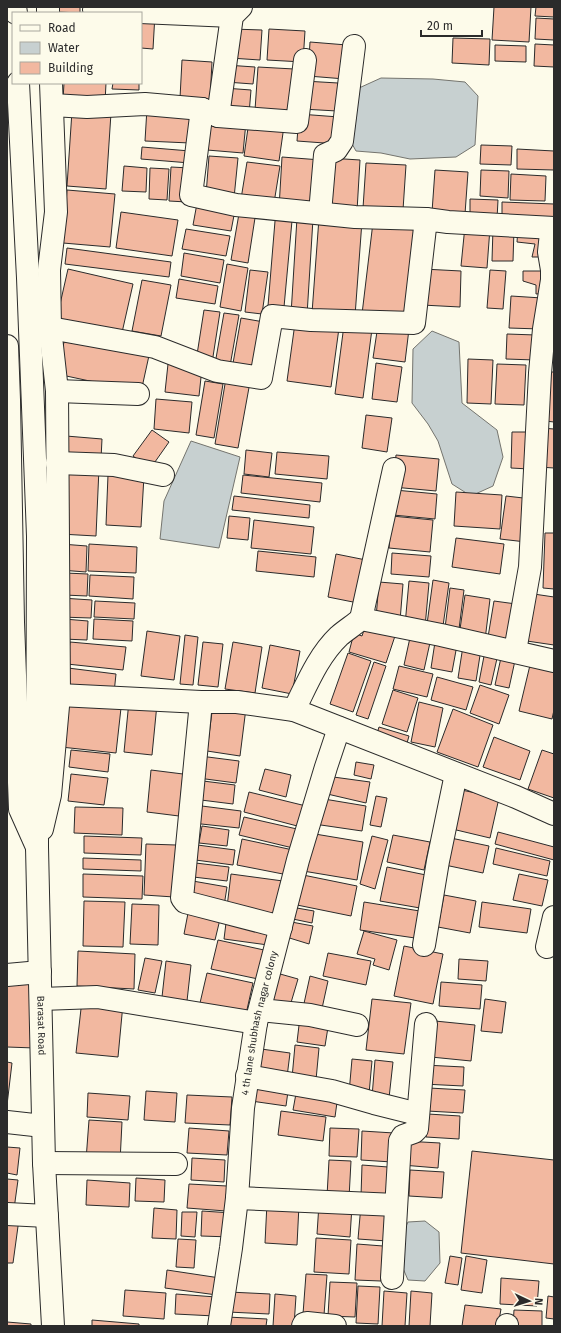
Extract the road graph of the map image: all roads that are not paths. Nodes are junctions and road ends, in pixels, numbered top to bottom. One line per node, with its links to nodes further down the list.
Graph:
1 (94, 10): 2 (street)
2 (236, 11): 8 (street)
3 (354, 46): 9 (street)
4 (305, 60): 8 (street)
5 (18, 84): 30 (street, Barasat Road)
6 (51, 84): 7 (street)
7 (52, 105): 8 (street); 12 (street)
8 (210, 112): 9 (street)
9 (320, 213): 10 (street)
10 (426, 219): 11 (street); 12 (street)
11 (554, 229): 22 (street)
12 (50, 328): 14 (street)
13 (7, 346): 16 (street)
14 (57, 391): 15 (street); 17 (street)
15 (138, 394)
16 (8, 430): 20 (street)
17 (56, 463): 19 (street); 24 (street)
18 (394, 469): 21 (street)
19 (163, 475)
20 (9, 520): 30 (street)
21 (361, 619): 22 (street); 26 (street)
22 (515, 651): 23 (street)
23 (554, 661)
24 (59, 695): 25 (street); 30 (street)
25 (202, 702): 26 (street); 32 (street)
26 (294, 710): 27 (street)
27 (339, 728): 28 (street); 32 (street, 4 th lane shubhash nagar colony)
28 (456, 774): 29 (street); 33 (street)
29 (554, 814)
30 (38, 847): 35 (street, Barasat Road)
31 (554, 917): 34 (street)
32 (281, 926): 38 (street, 4 th lane shubhash nagar colony)
33 (424, 945)
34 (547, 947)
35 (40, 972): 36 (street); 37 (street, Barasat Road)
36 (7, 975)
37 (41, 999): 38 (street); 44 (street, Barasat Road)
38 (258, 1016): 39 (street); 41 (street, 4 th lane shubhash nagar colony)
39 (357, 1024)
40 (426, 1024): 42 (street)
41 (247, 1076): 42 (street); 47 (street, 4 th lane shubhash nagar colony)
42 (418, 1114): 48 (street)
43 (7, 1122): 44 (street)
44 (43, 1126): 45 (street, Barasat Road)
45 (44, 1164): 46 (street); 50 (street, Barasat Road)
46 (176, 1164)
47 (237, 1198): 48 (street); 53 (street, 4 th lane shubhash nagar colony)
48 (396, 1205): 51 (street)
49 (7, 1214): 50 (street)
50 (47, 1216): 52 (street, Barasat Road)
51 (392, 1278)
52 (53, 1326)
53 (219, 1326)
54 (303, 1326): 55 (street)
55 (336, 1326)

